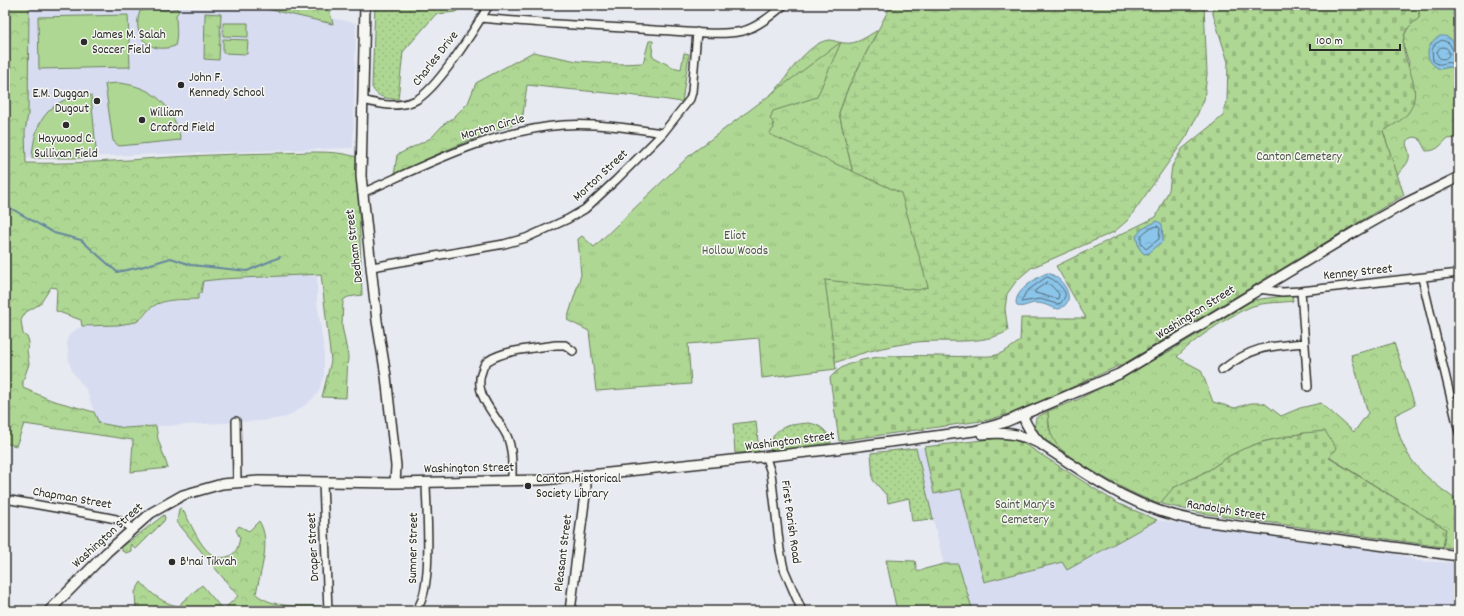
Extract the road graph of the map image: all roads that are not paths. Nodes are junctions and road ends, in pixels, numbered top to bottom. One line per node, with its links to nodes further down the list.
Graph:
1 (365, 5): 6 (main road, Dedham Street)
2 (489, 5): 4 (street, Charles Drive)
3 (784, 5): 5 (street)
4 (481, 18): 5 (street); 6 (street, Charles Drive)
5 (697, 32): 7 (street, Morton Street)
6 (363, 100): 9 (main road, Dedham Street)
7 (663, 133): 9 (street, Morton Circle); 10 (street, Morton Street)
8 (1459, 177): 13 (main road, Washington Street)
9 (362, 193): 10 (main road, Dedham Street)
10 (372, 267): 31 (main road, Dedham Street)
11 (1459, 273): 12 (street, Kenney Street)
12 (1422, 278): 14 (street, Kenney Street); 21 (street)
13 (1259, 289): 14 (street, Kenney Street); 19 (main road, Washington Street)
14 (1300, 291): 15 (street)
15 (1304, 342): 17 (street); 18 (street)
16 (573, 351): 27 (street)
17 (1222, 370)
18 (1308, 387)
19 (1019, 418): 22 (main road, Washington Street); 23 (main road); 24 (main road, Randolph Street)
20 (236, 421): 28 (street)
21 (1459, 430)
22 (932, 436): 23 (main road, Washington Street); 25 (main road, Washington Street)
23 (1030, 439): 24 (main road, Washington Street)
24 (1042, 445): 34 (main road, Randolph Street)
25 (766, 458): 26 (main road, Washington Street); 35 (street, First Parish Road)
26 (585, 475): 27 (main road, Washington Street); 39 (main road, Pleasant Street)
27 (512, 481): 30 (main road, Washington Street)
28 (237, 482): 29 (main road, Washington Street); 33 (main road, Washington Street)
29 (322, 482): 31 (main road, Washington Street); 37 (street, Draper Street)
30 (426, 482): 31 (main road, Washington Street); 38 (street, Sumner Street)
31 (395, 483)
32 (5, 499): 33 (street, Chapman Street)
33 (132, 528): 36 (main road, Washington Street)
34 (1459, 556)
35 (799, 610)
36 (50, 611)
37 (328, 611)
38 (414, 611)
39 (570, 611)

